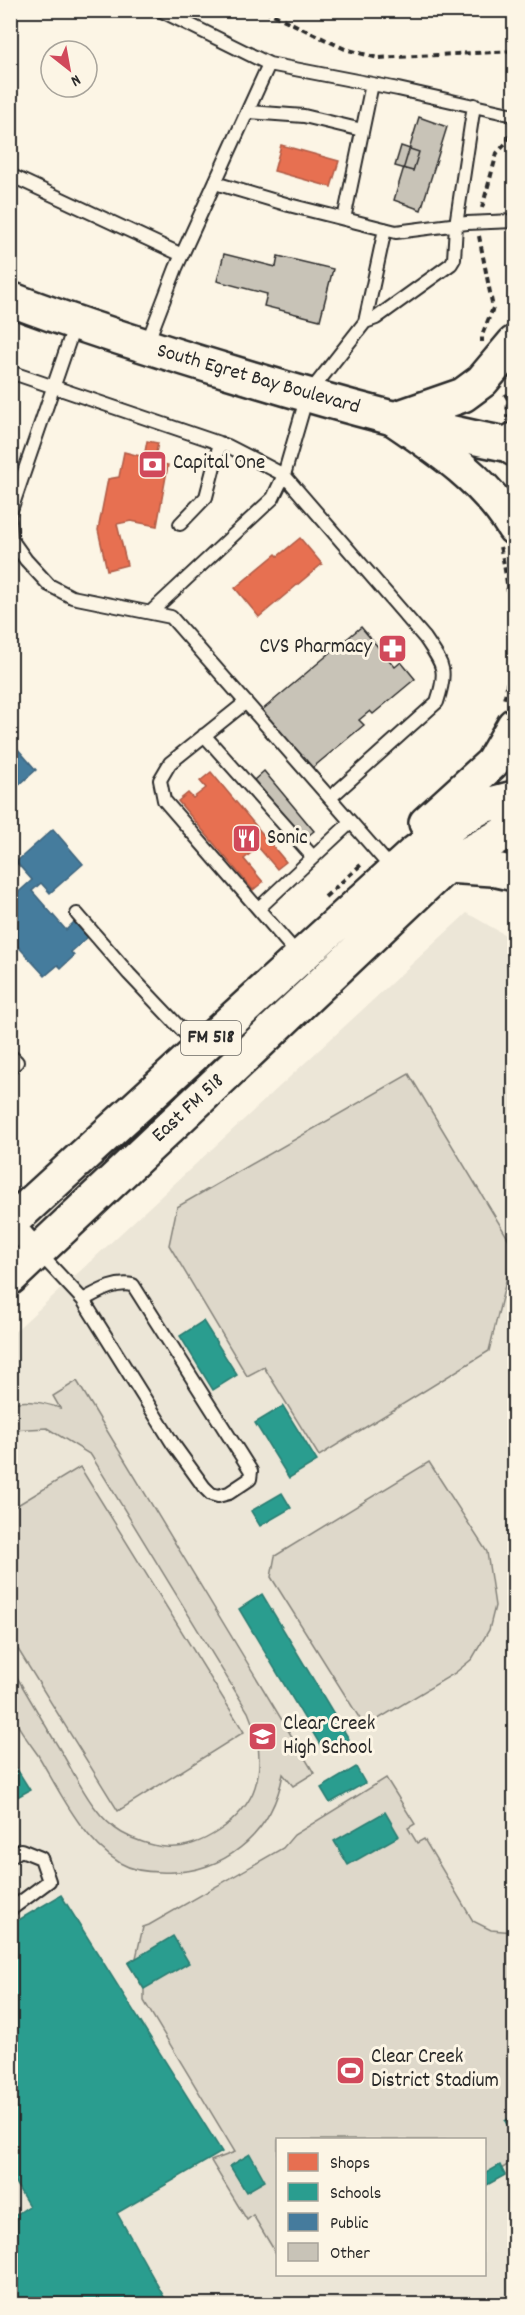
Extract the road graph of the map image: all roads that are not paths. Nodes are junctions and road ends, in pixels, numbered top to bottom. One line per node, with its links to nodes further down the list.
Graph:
1 (160, 10): 2 (lane)
2 (269, 64): 3 (lane); 5 (lane)
3 (372, 84): 4 (lane); 7 (lane)
4 (474, 105): 6 (lane); 12 (lane)
5 (249, 112): 7 (lane); 9 (lane)
6 (514, 115)
7 (363, 130): 10 (lane)
8 (10, 175): 14 (lane)
9 (215, 183): 10 (lane); 14 (lane)
10 (344, 219): 13 (lane)
11 (514, 221): 12 (lane)
12 (456, 225): 13 (lane); 16 (lane)
13 (385, 230): 16 (lane)
14 (182, 255): 19 (lane)
15 (10, 299): 17 (main road, South Egret Bay Boulevard)
16 (364, 322): 22 (lane)
17 (75, 323): 19 (main road, South Egret Bay Boulevard); 21 (lane)
18 (514, 343): 23 (main road)
19 (146, 347): 22 (main road, South Egret Bay Boulevard)
20 (10, 372): 21 (lane)
21 (53, 387): 24 (lane); 27 (lane)
22 (307, 396): 23 (main road, South Egret Bay Boulevard); 26 (lane)
23 (394, 419): 25 (main road, South Egret Bay Boulevard); 30 (main road)
24 (220, 443): 26 (lane); 29 (lane)
25 (513, 445)
26 (284, 475): 31 (lane); 35 (lane)
27 (10, 513)
28 (10, 521): 31 (lane)
29 (180, 524)
30 (505, 534)
31 (151, 612): 32 (lane)
32 (246, 702): 34 (lane); 35 (lane)
33 (508, 716): 40 (main road, FM 518)
34 (204, 735): 39 (lane); 43 (lane)
35 (330, 798): 37 (lane)
36 (514, 798): 40 (main road, East FM 518)
37 (351, 822): 39 (lane); 40 (lane)
38 (514, 831): 41 (main road, FM 518)
39 (314, 857): 43 (lane)
40 (404, 863): 45 (main road, East FM 518 / FM 518)
41 (446, 866): 42 (main road); 50 (main road, East FM 518 / FM 518)
42 (514, 874)
43 (259, 908): 45 (lane)
44 (77, 914): 46 (lane)
45 (300, 957): 46 (main road, East FM 518 / FM 518)
46 (200, 1049): 49 (main road, East FM 518 / FM 518)
47 (10, 1055): 48 (lane)
48 (10, 1068)
49 (11, 1222): 50 (street)
50 (38, 1253): 51 (main road, East FM 518 / FM 518); 52 (lane)
51 (10, 1278)
52 (83, 1300): 52 (lane)
53 (10, 1857): 54 (lane)
54 (10, 1910)

